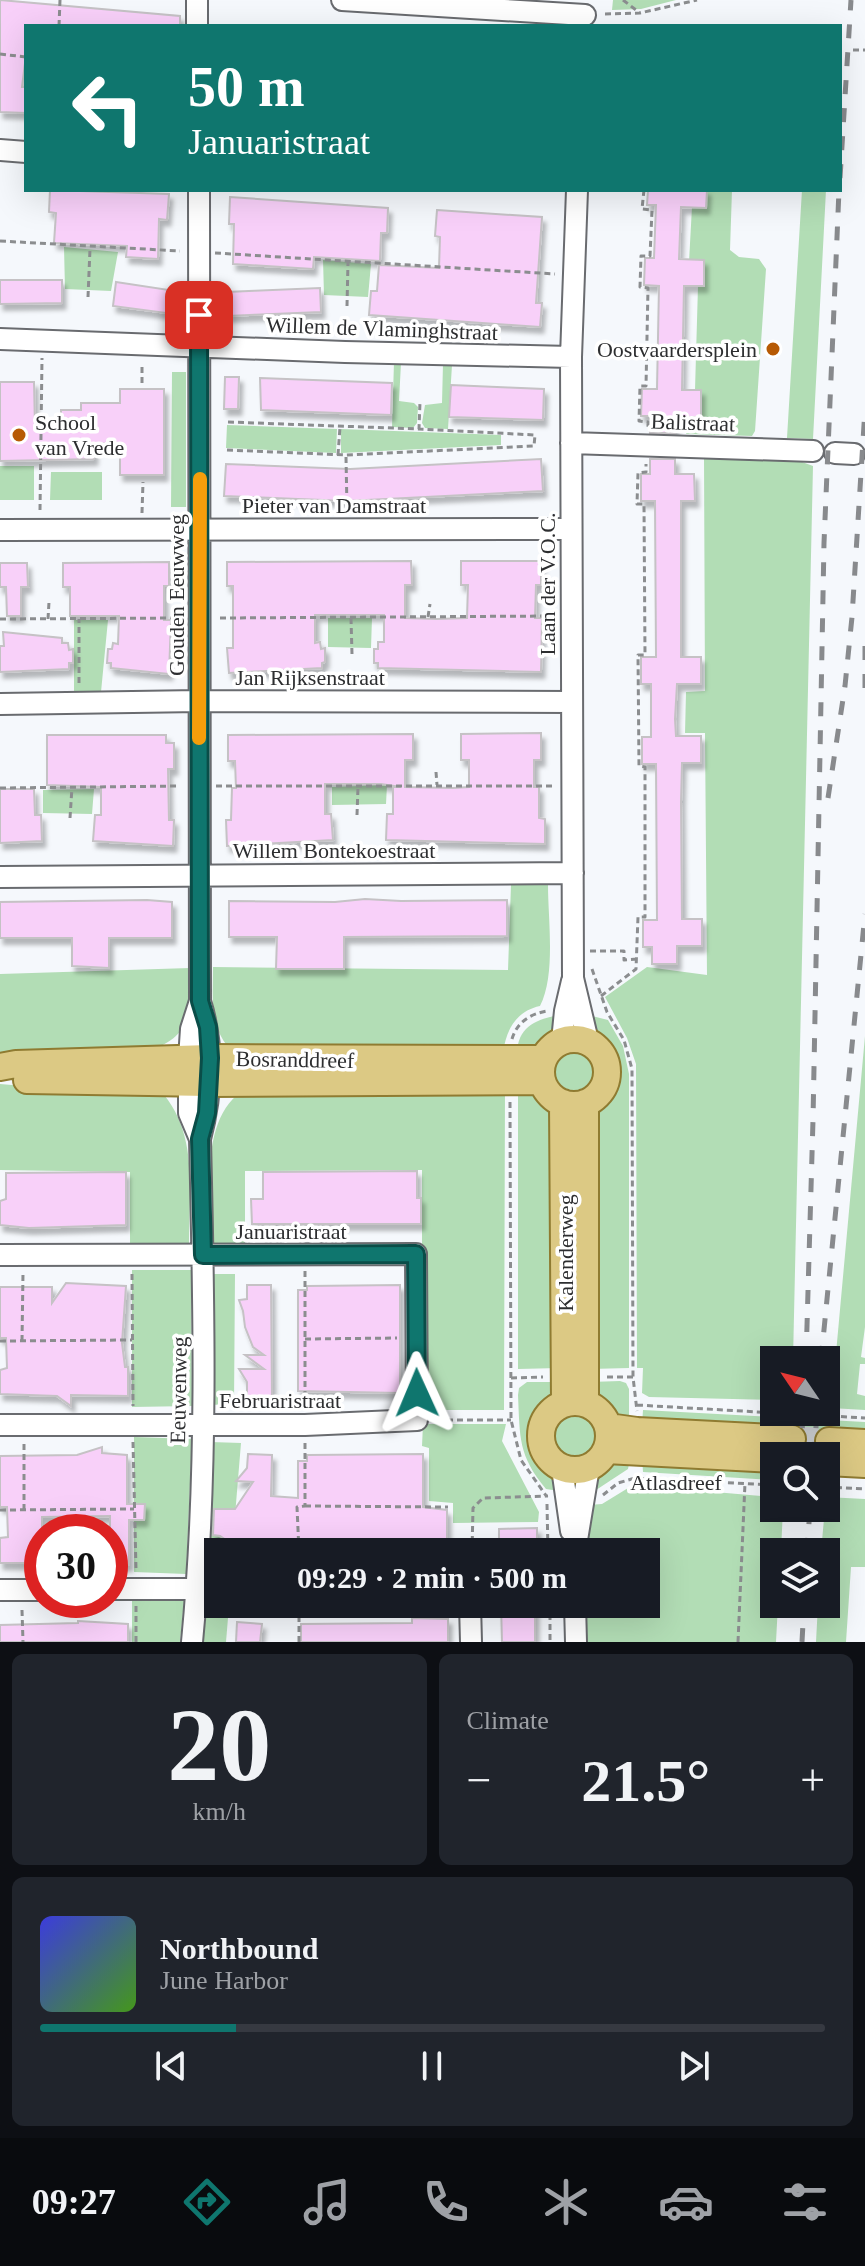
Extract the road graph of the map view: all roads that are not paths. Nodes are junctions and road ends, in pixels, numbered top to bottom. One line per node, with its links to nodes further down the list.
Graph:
1 (197, 0): 4 (street)
2 (342, 0): 3 (street)
3 (589, 14)
4 (197, 24)
5 (0, 150): 6 (street)
6 (24, 152)
7 (199, 192): 10 (street, Gouden Eeuwweg)
8 (577, 192): 11 (street, Laan der V.O.C.)
9 (0, 339): 10 (street, Willem de Vlaminghstraat)
10 (199, 346): 11 (street, Willem de Vlaminghstraat); 14 (street, Gouden Eeuwweg)
11 (571, 357): 12 (street, Laan der V.O.C.)
12 (571, 443): 13 (street, Balistraat); 15 (street, Laan der V.O.C.)
13 (813, 451)
14 (201, 529): 15 (street, Pieter van Damstraat); 16 (street, Pieter van Damstraat); 17 (street, Gouden Eeuwweg)
15 (571, 529): 18 (street, Laan der V.O.C.)
16 (0, 530)
17 (199, 701): 18 (street, Jan Rijksenstraat); 19 (street, Jan Rijksenstraat); 21 (street, Gouden Eeuwweg)
18 (572, 702): 20 (street, Laan der V.O.C.)
19 (0, 704)
20 (573, 873): 21 (street, Willem Bontekoestraat); 23 (street, Laan der V.O.C.)
21 (200, 875): 22 (street, Willem Bontekoestraat); 27 (street, Gouden Eeuwweg)
22 (0, 877)
23 (573, 978): 24 (street, Laan der V.O.C.); 25 (street, Laan der V.O.C.)
24 (588, 1041): 25 (main road); 29 (main road)
25 (549, 1060): 27 (main road, Bosranddreef); 27 (main road, Bosranddreef); 29 (main road)
26 (0, 1067): 27 (main road, Bosranddreef)
27 (200, 1071): 28 (main road, Bosranddreef); 31 (street, Eeuwenweg)
28 (0, 1077)
29 (574, 1103): 32 (main road, Kalenderweg)
30 (0, 1255): 31 (street, Januaristraat)
31 (203, 1255): 33 (street, Januaristraat); 34 (street, Eeuwenweg)
32 (575, 1403): 38 (main road); 43 (main road)
33 (417, 1420): 34 (street, Februaristraat)
34 (202, 1424): 35 (street, Februaristraat); 44 (street, Eeuwenweg)
35 (0, 1425)
36 (793, 1426): 38 (main road)
37 (865, 1443): 39 (main road)
38 (601, 1448): 41 (main road, Atlasdreef); 43 (main road); 46 (street)
39 (840, 1449)
40 (840, 1456): 42 (main road)
41 (760, 1458)
42 (865, 1464)
43 (562, 1468): 45 (street)
44 (206, 1538)
45 (573, 1538)
46 (577, 1538)
47 (128, 1589): 48 (street)
48 (204, 1589)
49 (204, 1602): 52 (street, Eeuwenweg)
50 (470, 1618): 53 (street)
51 (575, 1618): 54 (street)
52 (192, 1642)
53 (471, 1642)
54 (576, 1642)

